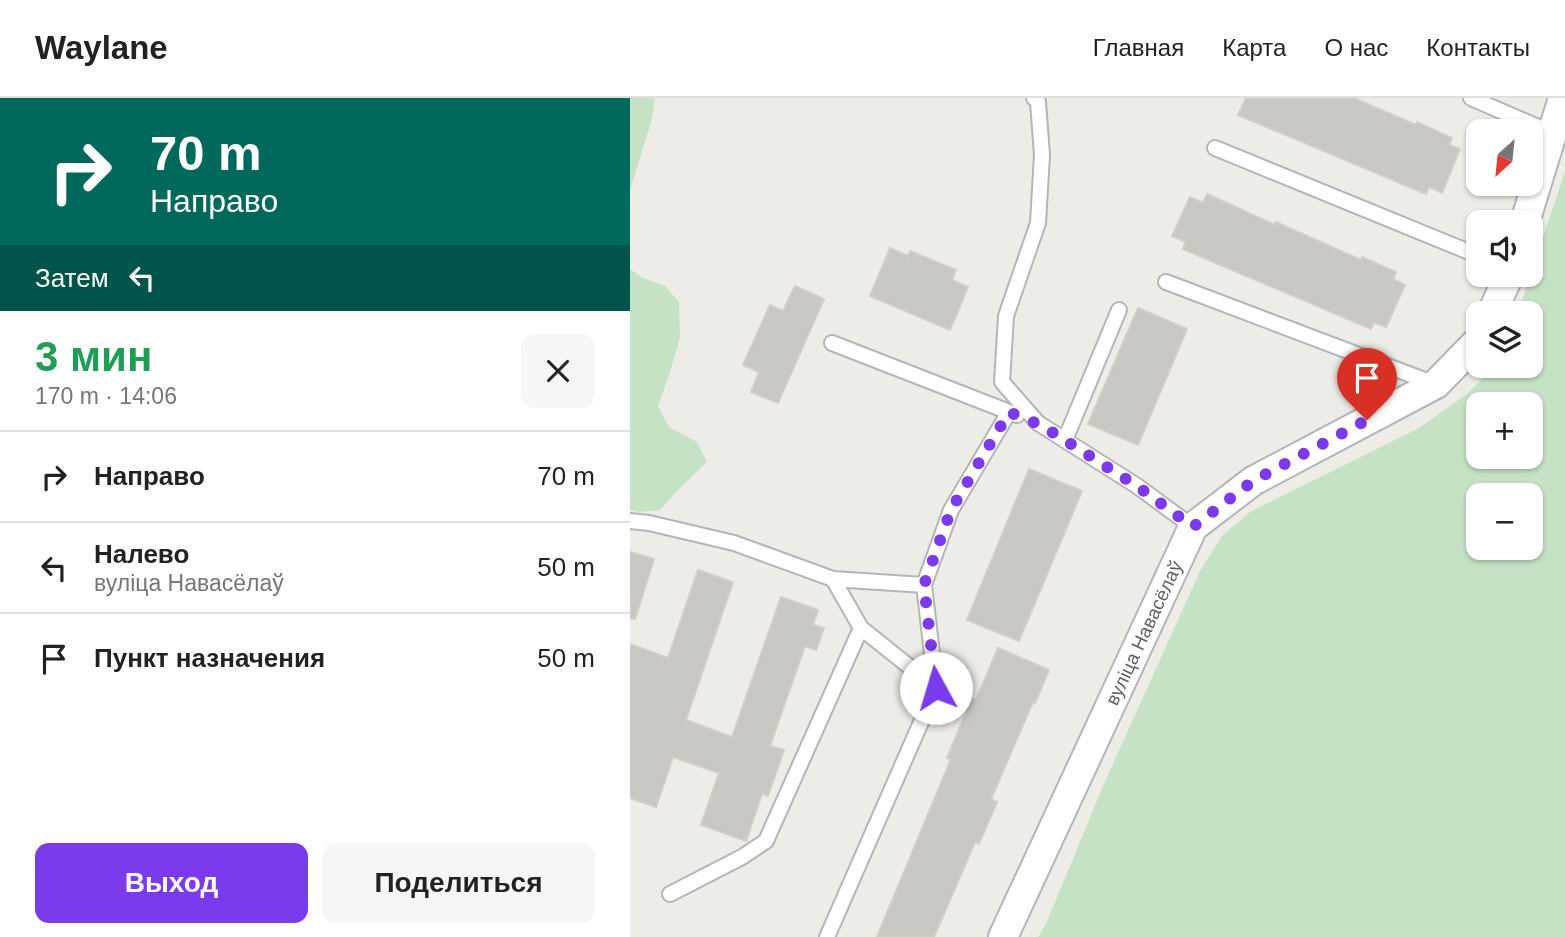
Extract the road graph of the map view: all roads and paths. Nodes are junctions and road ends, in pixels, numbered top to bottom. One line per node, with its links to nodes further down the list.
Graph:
1 (1034, 98): 14 (lane)
2 (1471, 98): 4 (lane)
3 (1563, 98): 4 (street)
4 (1552, 133): 6 (street)
5 (1215, 148): 7 (lane)
6 (1529, 210)
7 (1466, 251)
8 (1166, 282): 12 (lane)
9 (1119, 310): 15 (lane)
10 (832, 343): 13 (lane)
11 (1466, 353): 12 (street, вуліца Навасёлаў)
12 (1436, 384): 17 (street, вуліца Навасёлаў)
13 (1009, 412): 14 (lane); 19 (lane)
14 (1038, 424): 15 (lane)
15 (1065, 440): 17 (lane)
16 (630, 521): 18 (lane)
17 (1193, 527): 24 (street, вуліца Навасёлаў)
18 (833, 579): 19 (lane); 20 (lane)
19 (924, 585): 21 (lane)
20 (861, 628): 21 (lane); 22 (lane)
21 (936, 688): 23 (lane)
22 (670, 894)
23 (827, 937)
24 (1003, 937)

